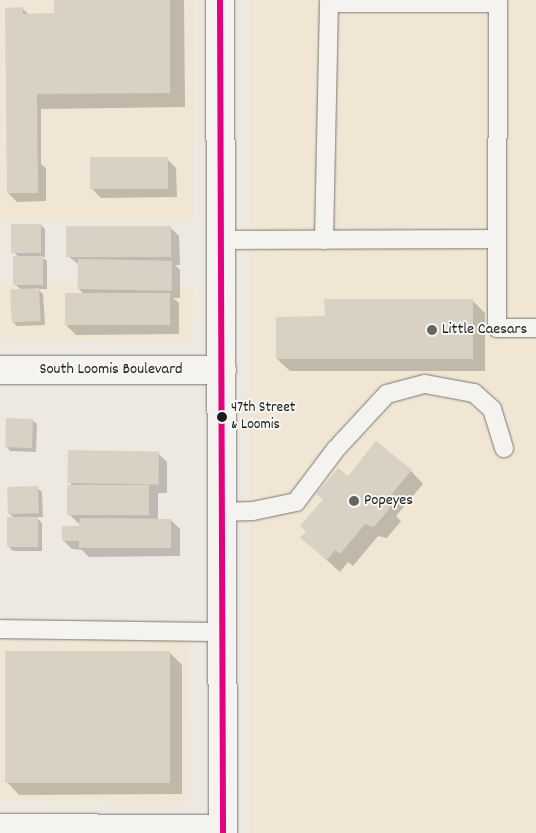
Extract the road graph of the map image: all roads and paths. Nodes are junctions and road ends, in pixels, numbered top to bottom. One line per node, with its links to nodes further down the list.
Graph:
1 (220, 0): 4 (main road)
2 (498, 2): 3 (lane); 5 (lane)
3 (497, 239): 5 (lane); 6 (lane)
4 (221, 240): 5 (lane); 8 (main road)
5 (324, 240)
6 (536, 328)
7 (0, 370): 8 (main road, South Loomis Boulevard)
8 (222, 370): 10 (main road)
9 (504, 448): 10 (lane)
10 (222, 512): 12 (main road)
11 (0, 629): 12 (lane)
12 (222, 632): 14 (main road)
13 (0, 828): 14 (main road)
14 (223, 831)

